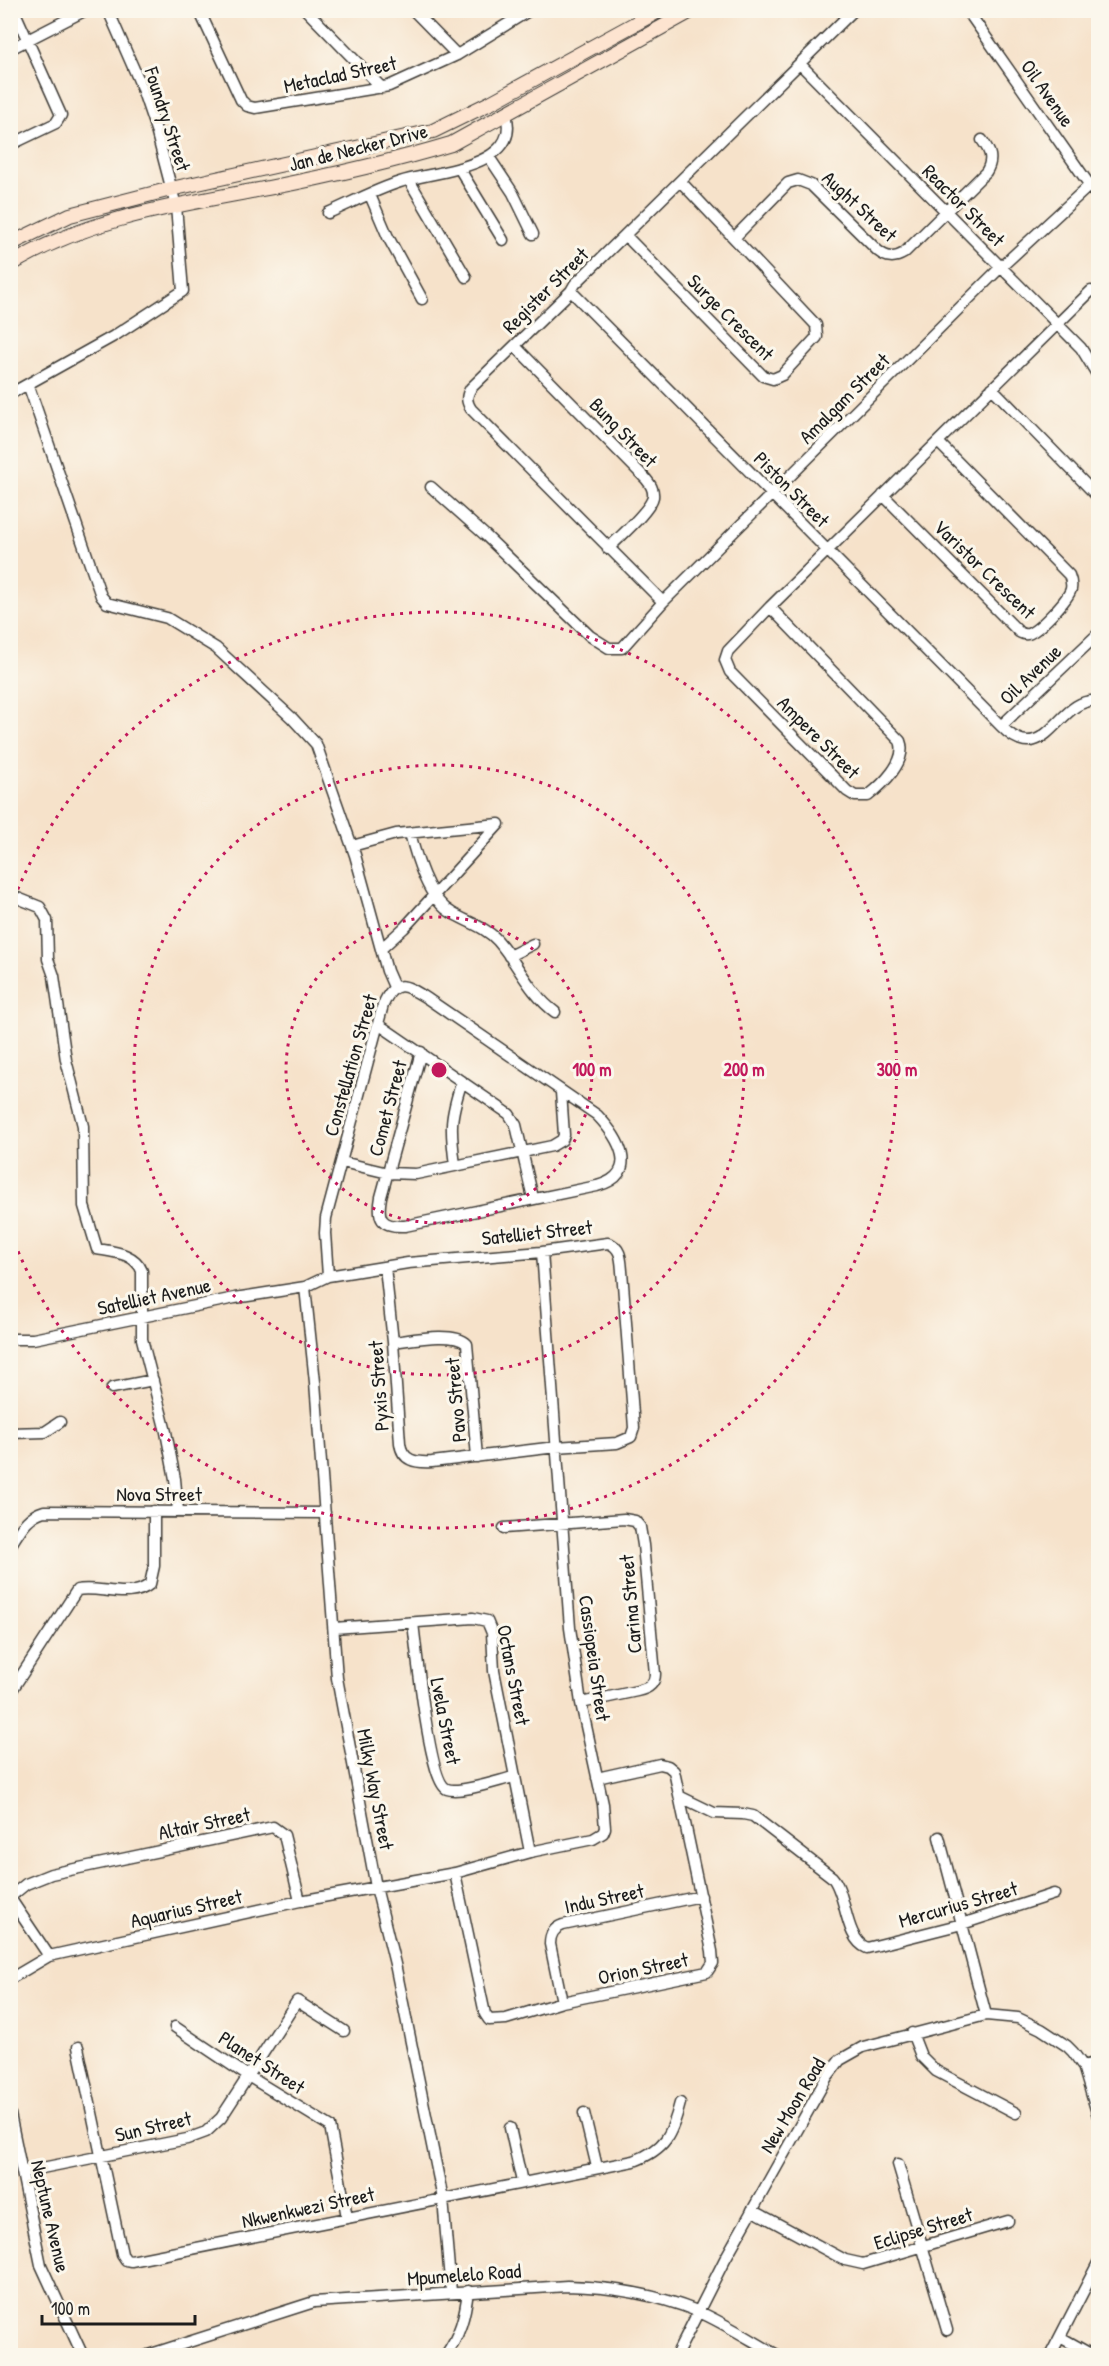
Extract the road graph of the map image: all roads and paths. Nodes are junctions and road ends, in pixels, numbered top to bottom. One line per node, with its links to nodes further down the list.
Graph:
1 (14, 10): 14 (street)
2 (86, 10): 14 (street)
3 (108, 10): 27 (street, Foundry Street)
4 (199, 10): 18 (street, Metaclad Street)
5 (306, 10): 18 (street)
6 (413, 10): 16 (street)
7 (660, 10): 27 (main road, Jan de Necker Drive)
8 (693, 10): 19 (main road, Jan de Necker Drive)
9 (854, 10): 17 (street, Register Street)
10 (967, 10): 26 (street, Oil Avenue)
11 (1092, 10): 13 (street)
12 (525, 12): 16 (street, Metaclad Street)
13 (1098, 24)
14 (28, 41): 15 (street); 21 (street)
15 (10, 49)
16 (457, 55): 18 (street, Metaclad Street)
17 (800, 64): 25 (street, Register Street); 31 (street, Reactor Street)
18 (382, 88)
19 (506, 115): 22 (street); 30 (main road, Jan de Necker Drive)
20 (982, 140): 31 (street, Aught Street)
21 (10, 145)
22 (489, 157): 23 (street); 33 (street)
23 (459, 168): 24 (street); 36 (street)
24 (409, 180): 28 (street); 40 (street)
25 (681, 182): 34 (street, Register Street); 35 (street, Surge Crescent)
26 (1094, 183): 29 (street, Oil Avenue); 39 (street, Amalgam Street)
27 (171, 189): 30 (street, Foundry Street); 37 (main road, Jan de Necker Drive)
28 (370, 195): 32 (street); 43 (street)
29 (1098, 197)
30 (176, 206): 38 (main road, Jan de Necker Drive); 47 (street, Foundry Street)
31 (945, 212): 35 (street, Aught Street); 39 (street, Reactor Street)
32 (328, 213)
33 (533, 234)
34 (626, 236): 35 (street, Surge Crescent); 41 (street, Register Street)
35 (735, 237)
36 (503, 240)
37 (10, 244)
38 (10, 265)
39 (1001, 267): 44 (street, Reactor Street); 52 (street, Amalgam Street)
40 (466, 277)
41 (571, 291): 45 (street, Register Street); 52 (street, Piston Street)
42 (1091, 291): 44 (street, Ampere Street)
43 (422, 299)
44 (1057, 323): 46 (street, Reactor Street); 48 (street, Ampere Street)
45 (515, 346): 55 (street, Bung Street); 55 (street, Register Street)
46 (1098, 376)
47 (28, 384): 49 (street); 64 (street)
48 (992, 388): 50 (street, Ampere Street); 54 (street)
49 (10, 394)
50 (938, 442): 53 (street, Ampere Street); 53 (street, Varistor Crescent)
51 (431, 487): 57 (street, Amalgam Street)
52 (771, 495): 56 (street, Piston Street); 57 (street, Amalgam Street)
53 (883, 495): 56 (street, Ampere Street)
54 (1098, 496)
55 (608, 549): 57 (street, Register Street)
56 (827, 550): 58 (street, Ampere Street); 61 (street, Piston Street)
57 (663, 602)
58 (770, 607): 58 (street, Ampere Street)
59 (1098, 633): 62 (street, Oil Avenue)
60 (1098, 701): 62 (street)
61 (987, 712): 62 (street, Oil Avenue)
62 (1001, 726)
63 (410, 833): 64 (street); 66 (street); 66 (street)
64 (352, 846): 68 (street)
65 (10, 895): 85 (street)
66 (435, 895): 68 (street); 69 (street)
67 (533, 944): 69 (street)
68 (381, 948): 70 (street)
69 (509, 956): 71 (street)
70 (394, 987): 72 (street, Constellation Street); 75 (street, Constellation Street)
71 (555, 1012)
72 (378, 1024): 73 (street); 77 (street, Constellation Street)
73 (421, 1052): 74 (street); 79 (street, Comet Street)
74 (462, 1081): 76 (street); 78 (street)
75 (561, 1092): 76 (street, Constellation Street); 80 (street)
76 (522, 1153): 78 (street, Constellation Street); 80 (street)
77 (342, 1162): 79 (street, Constellation Street); 83 (street, Constellation Street)
78 (455, 1165): 79 (street, Constellation Street)
79 (388, 1173): 80 (street, Comet Street)
80 (533, 1198)
81 (542, 1252): 82 (street, Satelliet Street); 92 (street, Cassiopeia Street); 92 (street, Satelliet Street)
82 (385, 1267): 83 (street, Satelliet Street); 87 (street, Pyxis Street)
83 (328, 1276): 84 (street, Satelliet Street)
84 (305, 1287): 85 (street, Satelliet Avenue); 96 (street, Milky Way Street)
85 (144, 1316): 86 (street, Satelliet Avenue); 88 (street)
86 (10, 1339)
87 (393, 1342): 93 (street, Pyxis Street); 93 (street, Pavo Street)
88 (153, 1380): 89 (street); 95 (street)
89 (112, 1388)
90 (60, 1422): 91 (street)
91 (10, 1433)
92 (556, 1447): 93 (street, Pyxis Street); 97 (street, Cassiopeia Street)
93 (477, 1457)
94 (154, 1511): 95 (street, Nova Street); 99 (street, Nova Street); 102 (street)
95 (178, 1511): 96 (street, Nova Street)
96 (325, 1513): 101 (street, Milky Way Street)
97 (563, 1523): 98 (street); 103 (street, Cassiopeia Street); 103 (street, Carina Street)
98 (504, 1528)
99 (10, 1546)
100 (413, 1623): 101 (street, Octans Street); 104 (street, Octans Street); 104 (street, Lvela Street)
101 (334, 1628): 110 (street, Milky Way Street)
102 (10, 1694)
103 (581, 1703): 105 (street, Cassiopeia Street)
104 (514, 1777): 108 (street, Octans Street)
105 (597, 1778): 106 (street, Orion Street); 108 (street, Cassiopeia Street)
106 (681, 1797): 112 (street, Orion Street); 115 (street, Mercurius Street)
107 (939, 1837): 115 (street)
108 (530, 1852): 109 (street, Cassiopeia Street)
109 (455, 1873): 110 (street, Cassiopeia Street); 118 (street, Orion Street)
110 (376, 1887): 114 (street, Aquarius Street); 138 (street, Milky Way Street)
111 (1054, 1894): 115 (street, Mercurius Street)
112 (701, 1896): 118 (street, Indu Street); 118 (street, Orion Street)
113 (10, 1898): 114 (street, Altair Street); 116 (street)
114 (300, 1901): 116 (street, Aquarius Street)
115 (962, 1924): 119 (street)
116 (49, 1956): 117 (street, Aquarius Street)
117 (10, 1979)
118 (562, 2002)
119 (986, 2015): 122 (street, New Moon Road); 125 (street, New Moon Road)
120 (175, 2027): 126 (street, Planet Street)
121 (344, 2031): 126 (street, Sun Street)
122 (912, 2033): 129 (street); 139 (street, New Moon Road)
123 (78, 2047): 133 (street, Nkwenkwezi Street)
124 (1098, 2061): 125 (street)
125 (1083, 2066): 131 (street, New Moon Road)
126 (248, 2076): 133 (street, Sun Street); 140 (street, Planet Street)
127 (680, 2103): 135 (street, Nkwenkwezi Street)
128 (584, 2113): 135 (street)
129 (1016, 2113)
130 (10, 2114): 136 (street, Neptune Avenue)
131 (1098, 2116)
132 (510, 2128): 137 (street)
133 (102, 2156): 136 (street, Sun Street); 140 (street, Nkwenkwezi Street)
134 (898, 2164): 142 (street)
135 (597, 2168): 137 (street, Nkwenkwezi Street)
136 (22, 2172): 149 (street, Neptune Avenue)
137 (522, 2182): 138 (street, Nkwenkwezi Street)
138 (443, 2199): 140 (street, Nkwenkwezi Street); 145 (street, Milky Way Street)
139 (752, 2210): 142 (street, Eclipse Street); 146 (street, New Moon Road)
140 (347, 2217)
141 (1008, 2221): 142 (street, Eclipse Street)
142 (923, 2247): 147 (street)
143 (1097, 2267): 148 (street)
144 (468, 2291): 145 (street, Mpumelelo Road); 146 (street, Mpumelelo Road); 151 (street)
145 (452, 2292): 150 (street, Mpumelelo Road)
146 (699, 2312): 152 (street, New Moon Road); 153 (street, Mpumelelo Road)
147 (947, 2330)
148 (1060, 2337): 154 (street); 155 (street)
149 (83, 2355)
150 (145, 2355)
151 (445, 2355)
152 (675, 2355)
153 (778, 2355)
154 (1050, 2355)
155 (1094, 2355)

